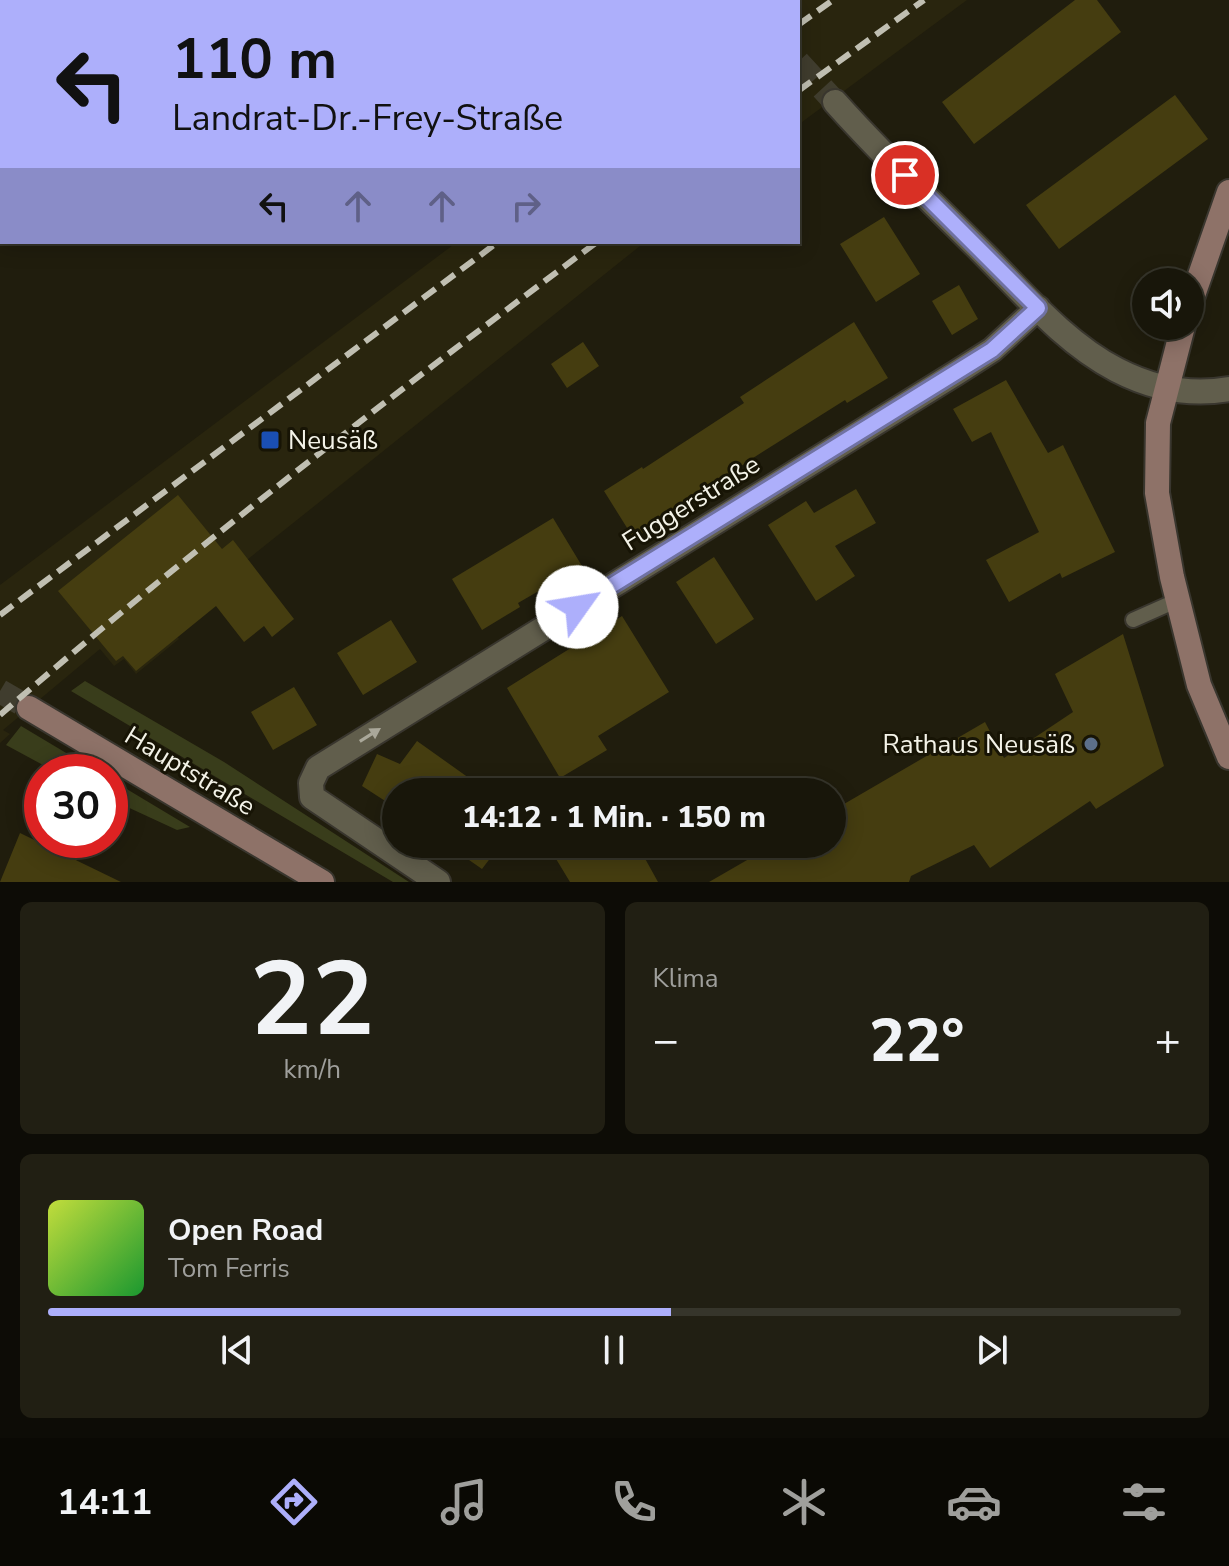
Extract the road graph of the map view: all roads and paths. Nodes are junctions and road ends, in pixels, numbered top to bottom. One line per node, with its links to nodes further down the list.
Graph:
1 (835, 102): 4 (street)
2 (1229, 192): 3 (street)
3 (1203, 268)
4 (1038, 308): 6 (street); 13 (street, Fuggerstraße, one-way to 4)
5 (1179, 340): 6 (street)
6 (1165, 389): 7 (street); 8 (street)
7 (1229, 389)
8 (1178, 600): 9 (lane); 11 (street)
9 (1133, 620)
10 (29, 708): 12 (street, Hauptstraße)
11 (1229, 757)
12 (322, 882)
13 (438, 882)

